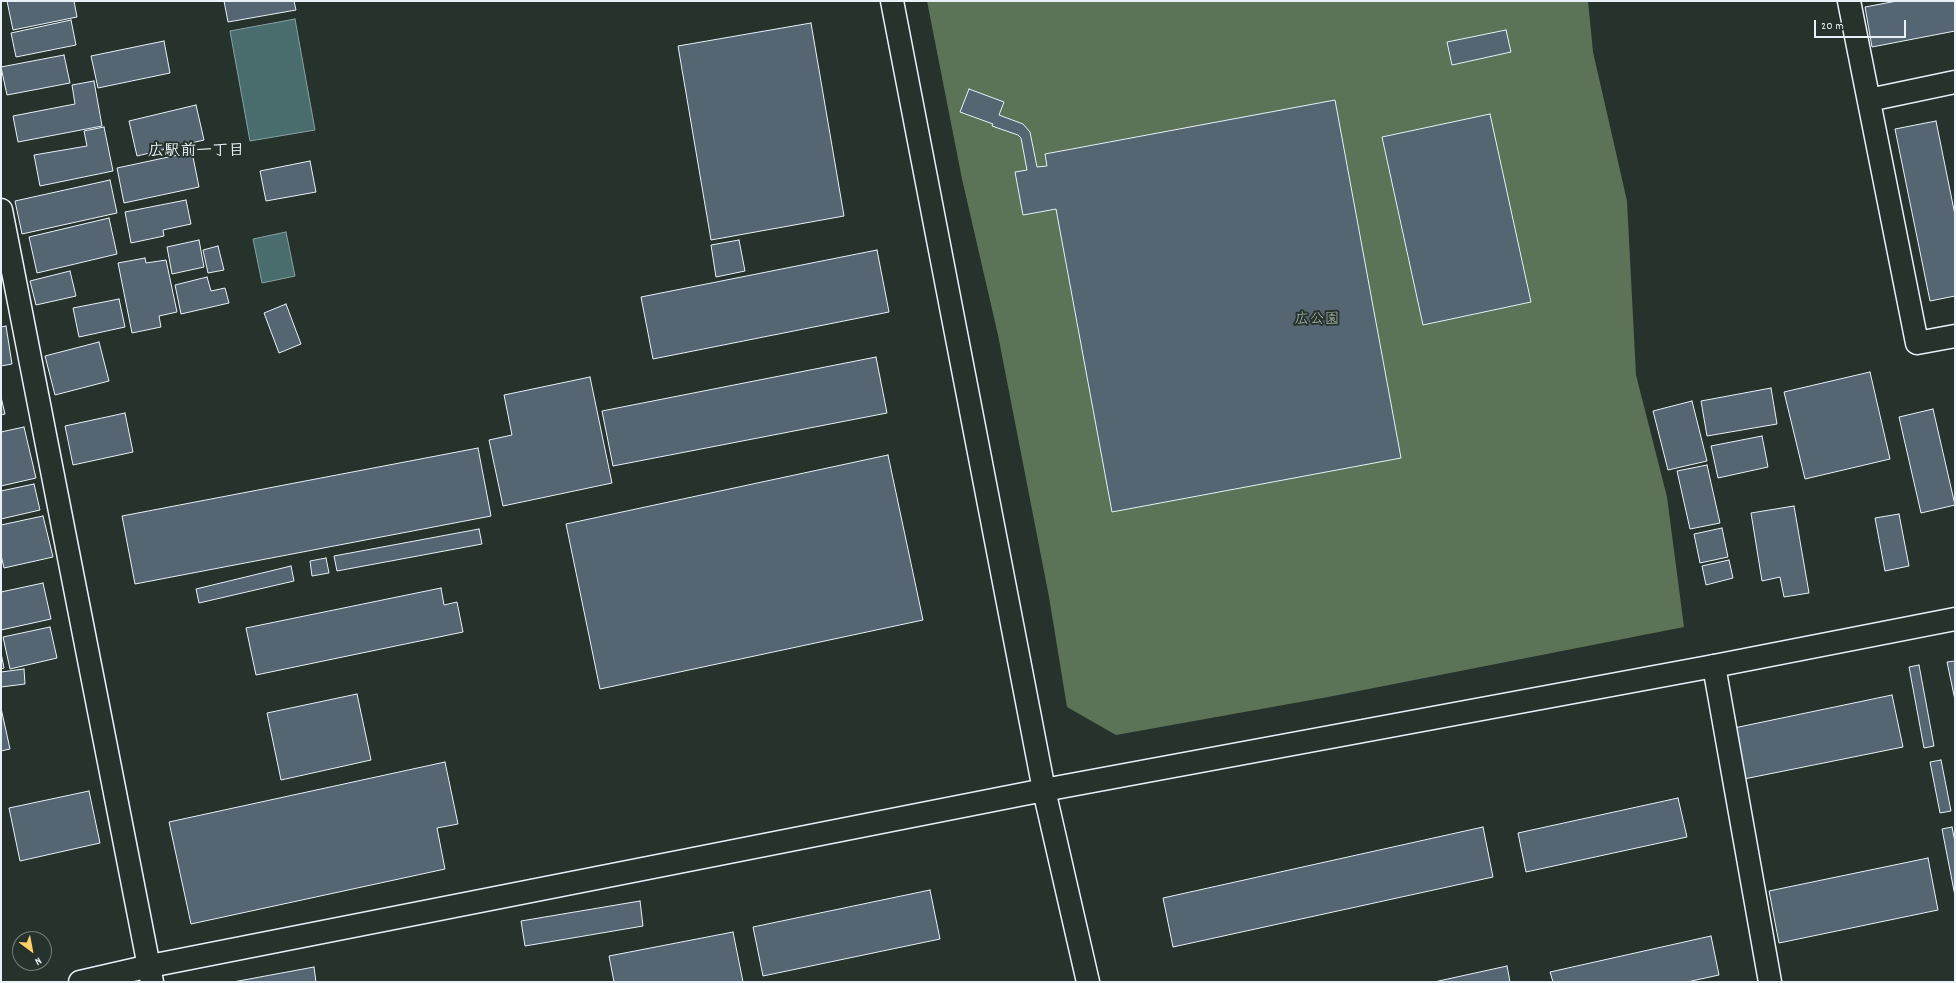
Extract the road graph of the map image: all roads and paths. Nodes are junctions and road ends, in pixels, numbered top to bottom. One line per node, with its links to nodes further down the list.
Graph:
1 (892, 1): 9 (street)
2 (1849, 1): 4 (street)
3 (1955, 82): 4 (street)
4 (1869, 100): 6 (street)
5 (1, 210): 10 (street)
6 (1955, 336)
7 (1955, 619): 8 (street)
8 (1714, 666): 9 (street); 13 (street)
9 (1044, 790): 10 (street); 12 (street)
10 (151, 974): 11 (street)
11 (80, 982)
12 (1088, 982)
13 (1770, 982)

